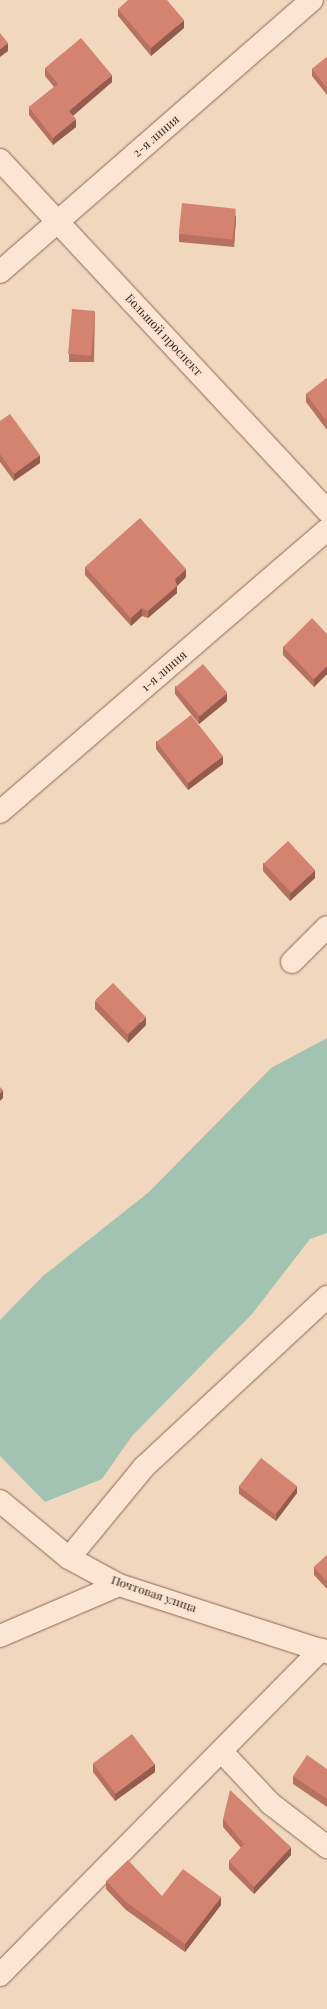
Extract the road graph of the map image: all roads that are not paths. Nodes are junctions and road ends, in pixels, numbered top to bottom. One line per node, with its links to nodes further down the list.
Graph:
1 (312, 0): 3 (street, 2-я линия)
2 (0, 160): 3 (street, Большой проспект)
3 (58, 222): 4 (street, 2-я линия); 5 (street, Большой проспект)
4 (0, 272)
5 (327, 511)
6 (327, 530): 7 (street, 1-я линия)
7 (0, 812)
8 (327, 927): 9 (street)
9 (292, 962)
10 (327, 1297): 12 (street)
11 (0, 1501): 12 (street, Почтовая улица)
12 (69, 1558): 13 (street, Почтовая улица)
13 (119, 1585): 14 (street); 15 (street, Почтовая улица)
14 (0, 1636)
15 (324, 1651): 16 (street)
16 (222, 1752): 17 (street); 18 (street)
17 (327, 1847)
18 (0, 1975)

